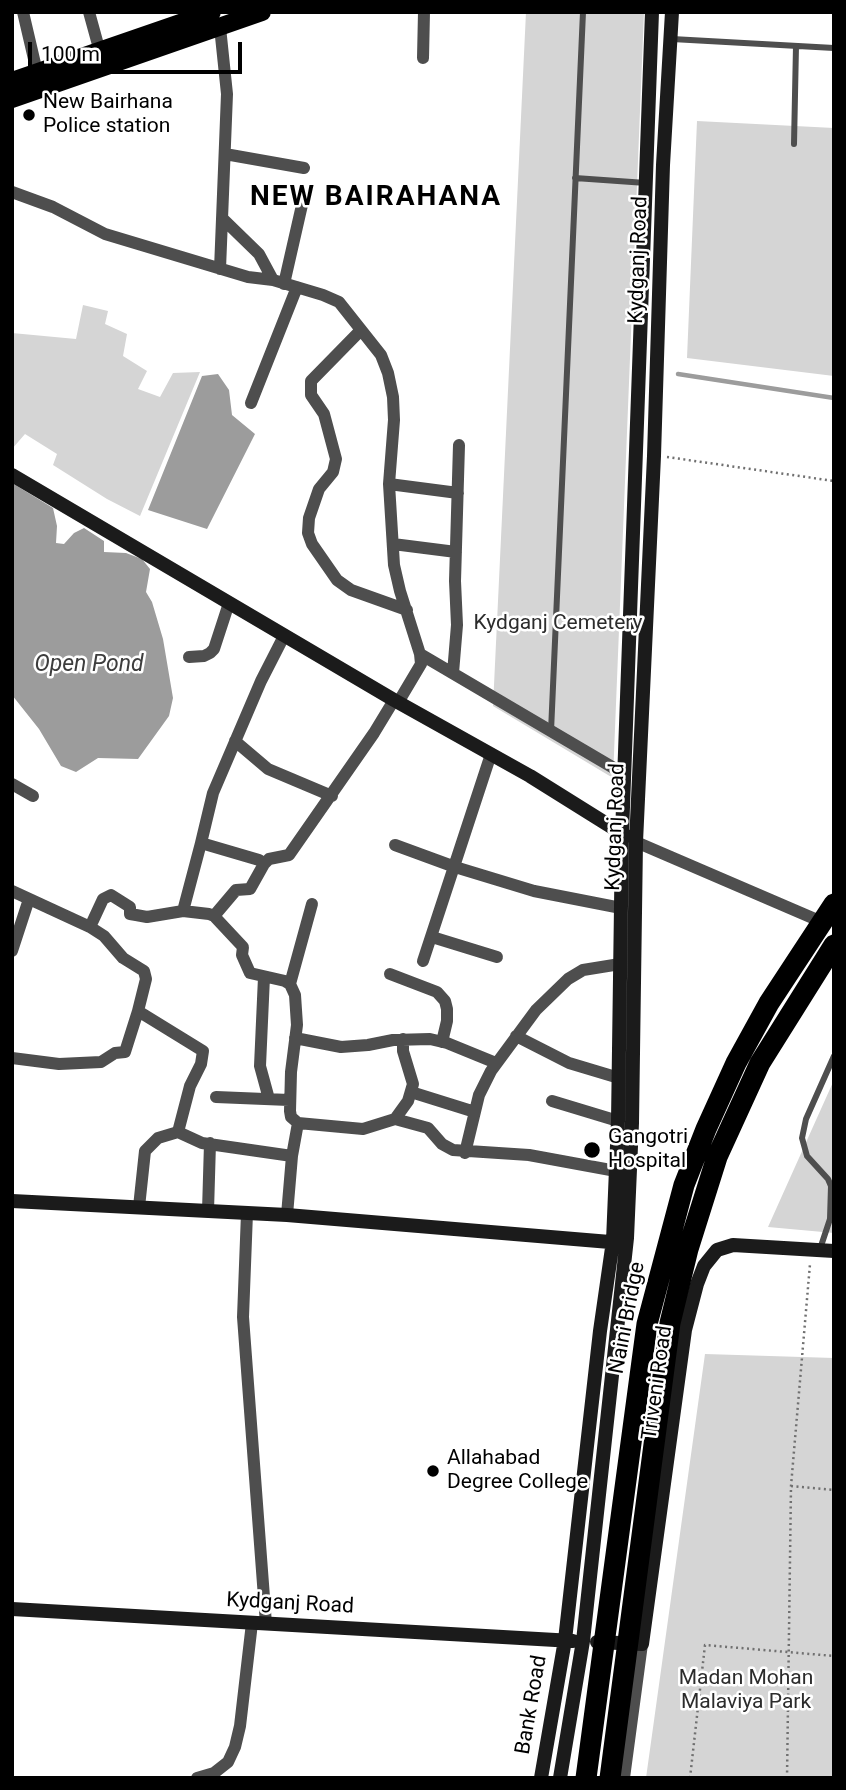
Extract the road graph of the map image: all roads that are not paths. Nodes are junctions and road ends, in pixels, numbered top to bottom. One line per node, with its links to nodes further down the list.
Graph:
1 (23, 12): 14 (street)
2 (89, 12): 12 (street)
3 (262, 12): 8 (main road)
4 (424, 12): 13 (street)
5 (583, 12): 20 (lane)
6 (652, 12): 21 (main road, Kydganj Road)
7 (671, 12): 9 (main road, Kydganj Road)
8 (216, 19): 12 (main road); 16 (main road); 18 (street)
9 (670, 38): 10 (lane); 50 (main road, Kydganj Road)
10 (796, 46): 11 (lane); 17 (lane)
11 (834, 48)
12 (100, 52): 14 (main road)
13 (423, 58)
14 (37, 72): 15 (main road)
15 (12, 81)
16 (12, 99)
17 (794, 144)
18 (225, 154): 19 (street); 24 (street)
19 (304, 168)
20 (575, 178): 21 (lane); 42 (lane)
21 (646, 183): 45 (main road, Kydganj Road)
22 (12, 192): 25 (street)
23 (302, 205): 26 (street)
24 (222, 218): 25 (street); 26 (street)
25 (220, 269): 26 (street)
26 (285, 284): 27 (street); 28 (street)
27 (361, 330): 31 (street); 36 (street)
28 (251, 403)
29 (459, 445): 32 (street)
30 (12, 475): 35 (main road)
31 (389, 484): 32 (street); 33 (street)
32 (458, 493): 34 (street)
33 (393, 544): 34 (street); 36 (street)
34 (456, 552): 40 (street)
35 (229, 603): 37 (main road); 38 (street)
36 (407, 610): 39 (street)
37 (284, 636): 41 (main road); 43 (street)
38 (189, 657)
39 (419, 663): 40 (street); 41 (street)
40 (453, 673): 42 (street)
41 (396, 700): 44 (main road); 48 (street)
42 (551, 731): 45 (street)
43 (235, 741): 48 (street); 51 (street)
44 (491, 754): 49 (main road); 54 (street)
45 (624, 774): 49 (main road, Kydganj Road)
46 (12, 784): 47 (street)
47 (33, 796)
48 (332, 796): 53 (street)
49 (622, 834): 50 (main road); 58 (main road, Kydganj Road)
50 (636, 842): 61 (street); 100 (main road, Kydganj Road)
51 (201, 843): 53 (street); 59 (street)
52 (395, 845): 54 (street)
53 (264, 864): 60 (street)
54 (455, 867): 58 (street); 63 (street)
55 (12, 891): 56 (street)
56 (29, 899): 62 (street); 65 (street)
57 (312, 904): 71 (street)
58 (621, 908): 68 (main road, Kydganj Road)
59 (183, 911): 60 (street); 62 (street)
60 (214, 916): 70 (street)
61 (829, 916): 110 (highway, Naini Bridge)
62 (90, 927): 72 (street)
63 (432, 937): 66 (street); 67 (street)
64 (834, 945): 111 (highway, Naini Bridge)
65 (12, 951)
66 (496, 957)
67 (424, 961)
68 (620, 964): 73 (street); 80 (main road, Kydganj Road)
69 (390, 974): 76 (street)
70 (264, 977): 71 (street); 83 (street)
71 (290, 984): 74 (street)
72 (138, 1011): 78 (street); 90 (street)
73 (516, 1036): 79 (street); 80 (street)
74 (295, 1038): 75 (street); 84 (street)
75 (403, 1039): 76 (street); 81 (street)
76 (442, 1042): 79 (street)
77 (834, 1056): 101 (lane)
78 (12, 1058)
79 (496, 1062): 86 (street)
80 (618, 1078): 88 (main road, Kydganj Road)
81 (411, 1092): 86 (street); 87 (street)
82 (216, 1097): 83 (street)
83 (268, 1099): 84 (street)
84 (289, 1100): 89 (street)
85 (552, 1101): 88 (street)
86 (475, 1112): 92 (street)
87 (395, 1119): 89 (street); 92 (street)
88 (618, 1121): 94 (main road, Kydganj Road)
89 (298, 1123): 93 (street)
90 (178, 1132): 91 (street); 96 (street)
91 (210, 1143): 93 (street); 97 (street)
92 (465, 1153): 94 (street)
93 (292, 1156): 99 (street)
94 (616, 1171): 100 (main road, Kydganj Road)
95 (12, 1201): 96 (main road)
96 (139, 1207): 97 (main road)
97 (208, 1211): 98 (main road)
98 (247, 1213): 99 (main road); 103 (street)
99 (286, 1215): 100 (main road)
100 (620, 1242): 104 (main road, Kydganj Road); 105 (main road, Kydganj Road)
101 (822, 1251): 106 (main road, Triveni Road)
102 (12, 1609): 103 (main road, Kydganj Road)
103 (259, 1623): 104 (main road, Kydganj Road); 107 (street)
104 (565, 1640): 105 (main road, Kydganj Road); 108 (main road, Bank Road)
105 (583, 1641): 106 (main road, Kydganj Road); 109 (main road, Bank Road)
106 (642, 1644): 112 (street)
107 (197, 1778)
108 (541, 1778)
109 (560, 1778)
110 (586, 1778)
111 (610, 1778)
112 (624, 1778)

